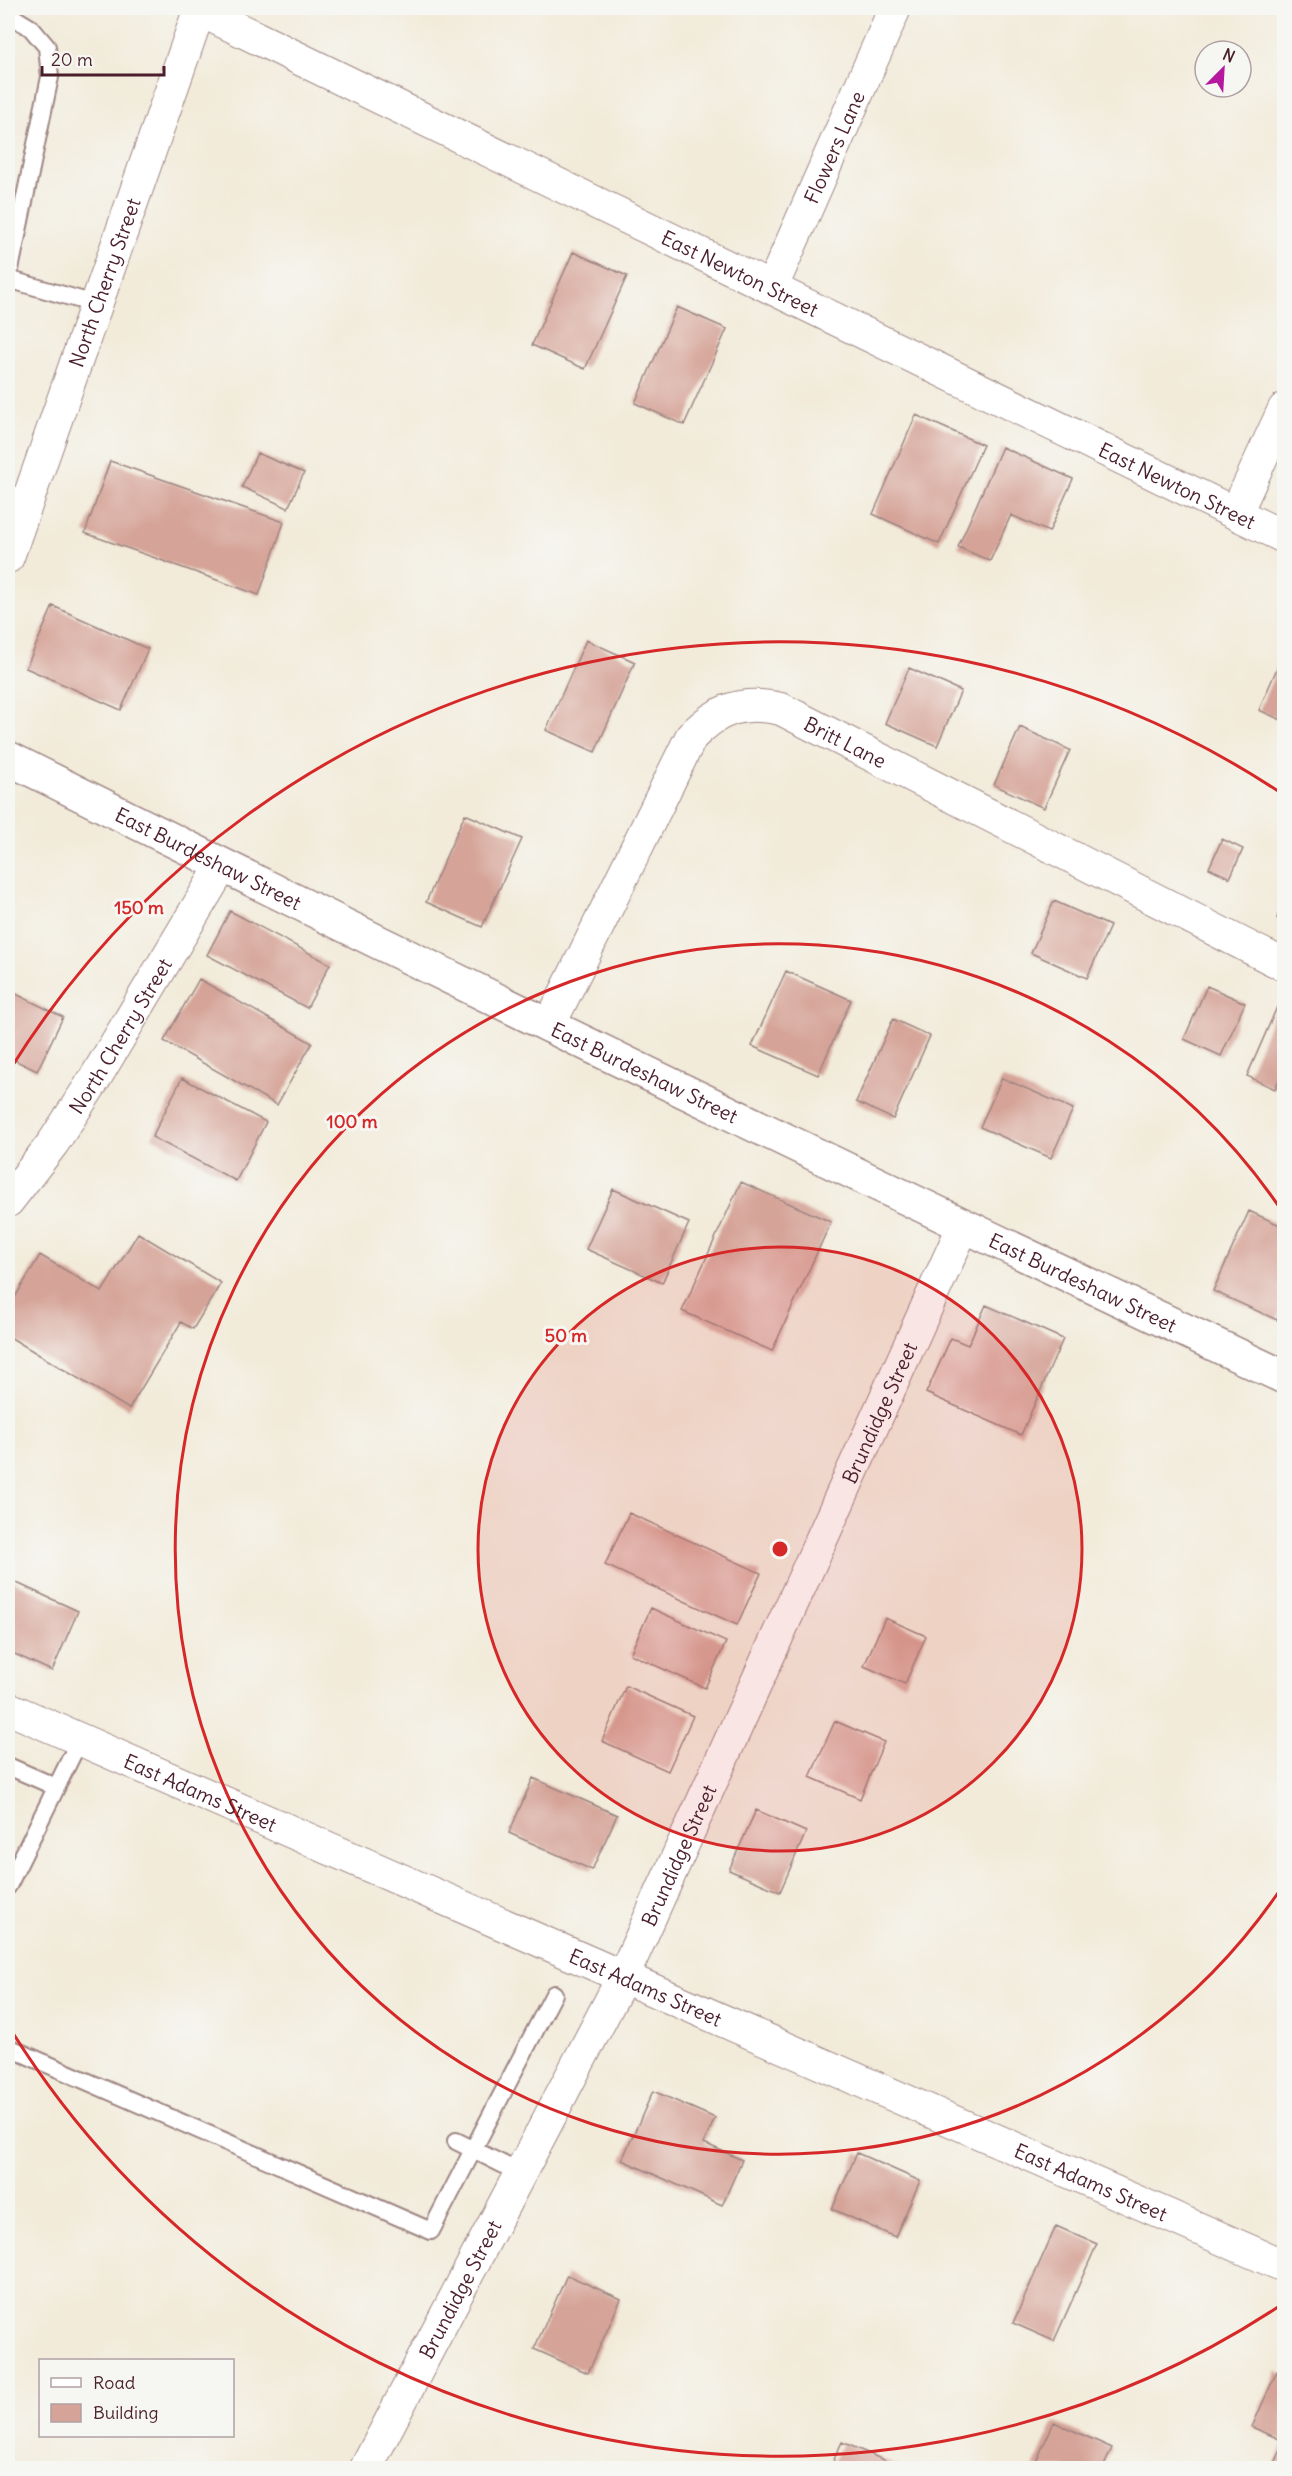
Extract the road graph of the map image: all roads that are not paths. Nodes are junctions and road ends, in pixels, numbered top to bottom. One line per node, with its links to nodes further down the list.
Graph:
1 (198, 8): 4 (street, East Newton Street); 5 (street, North Cherry Street)
2 (896, 8): 4 (street, Flowers Lane)
3 (8, 14): 5 (lane)
4 (772, 287): 7 (street, East Newton Street)
5 (98, 305): 9 (street, North Cherry Street)
6 (1284, 409): 7 (street)
7 (1236, 513): 8 (street, East Newton Street)
8 (1284, 537)
9 (8, 557)
10 (8, 758): 11 (street, East Burdeshaw Street)
11 (222, 866): 13 (street, East Burdeshaw Street); 14 (street, North Cherry Street)
12 (1284, 965): 13 (street, Britt Lane)
13 (549, 1026): 15 (street, East Burdeshaw Street)
14 (8, 1201)
15 (963, 1227): 16 (street, East Burdeshaw Street); 22 (street, Brundidge Street)
16 (1284, 1377)
17 (8, 1708): 18 (street, East Adams Street)
18 (80, 1739): 20 (lane); 22 (street, East Adams Street)
19 (8, 1766): 20 (lane)
20 (56, 1787): 21 (lane)
21 (8, 1886)
22 (623, 1977): 27 (street, Brundidge Street); 28 (street, East Adams Street)
23 (554, 1994): 26 (lane)
24 (8, 2047): 26 (lane)
25 (456, 2141): 26 (lane)
26 (473, 2150): 27 (lane)
27 (520, 2173): 29 (street, Brundidge Street)
28 (1284, 2266)
29 (366, 2469)

